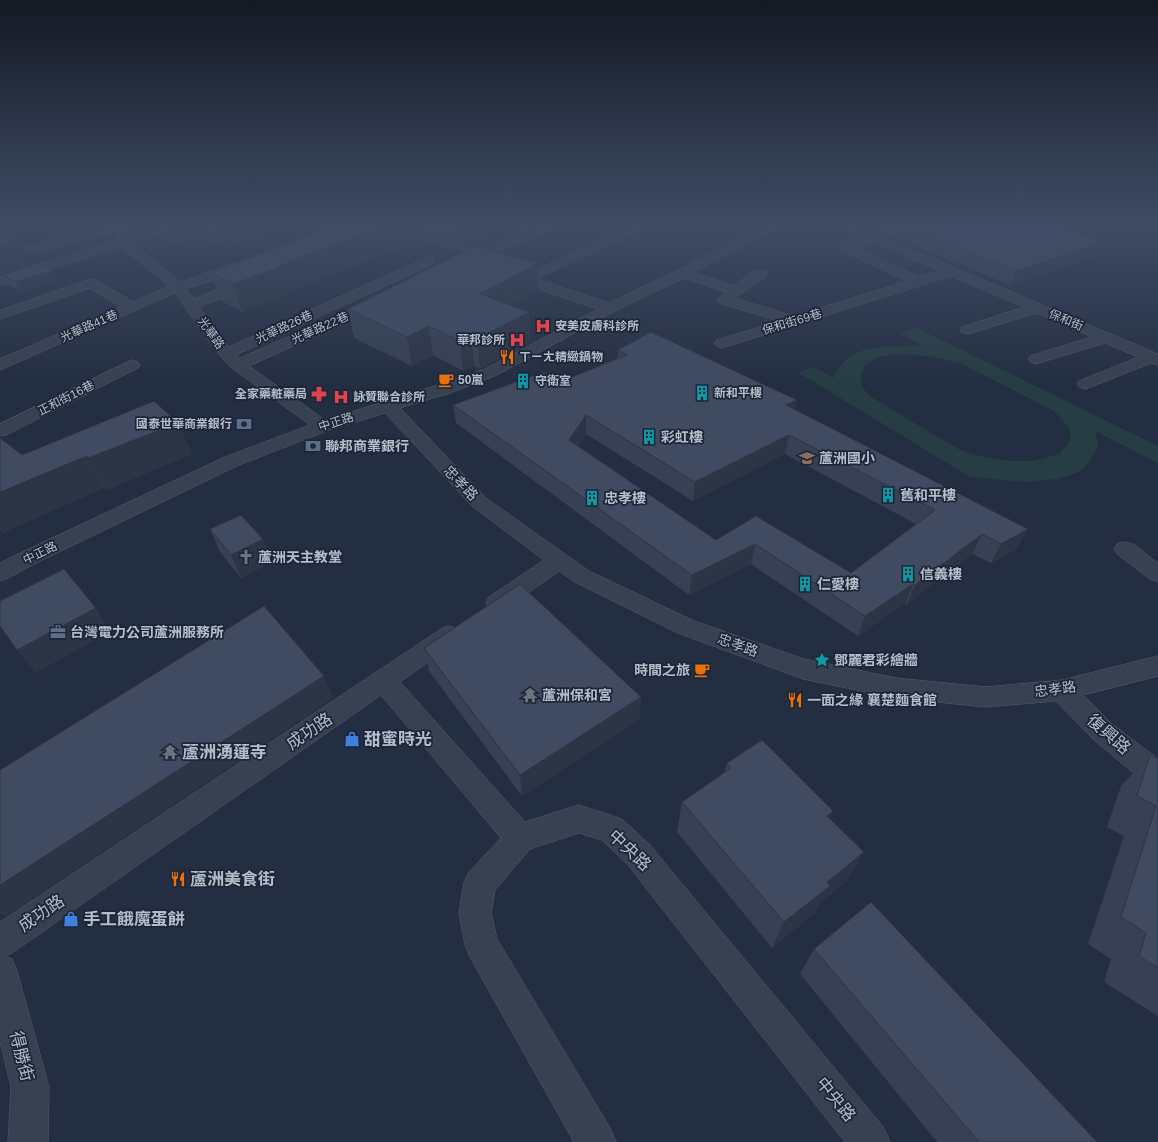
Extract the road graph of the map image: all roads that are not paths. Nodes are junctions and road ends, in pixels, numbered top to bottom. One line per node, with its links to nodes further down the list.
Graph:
1 (12, 277): 13 (street)
2 (166, 277): 15 (street, 光華路)
3 (207, 277): 15 (street, 光華路41巷)
4 (393, 277): 27 (street, 光華路26巷)
5 (530, 277): 20 (street)
6 (673, 277): 20 (street, 中正路)
7 (694, 277): 16 (street)
8 (755, 277): 16 (street)
9 (909, 277): 14 (street)
10 (934, 277): 14 (street, 保和街69巷)
11 (967, 277): 21 (street, 保和街)
12 (256, 279): 18 (street)
13 (0, 281)
14 (919, 282): 23 (street, 保和街69巷)
15 (178, 287): 18 (street, 光華路); 19 (street, 光華路41巷)
16 (734, 291): 23 (street)
17 (390, 297): 32 (street, 光華路22巷)
18 (191, 305): 27 (street, 光華路)
19 (132, 307): 22 (street); 30 (street, 光華路41巷)
20 (610, 308): 34 (street, 中正路)
21 (1037, 308): 24 (street); 25 (street, 保和街)
22 (0, 315)
23 (795, 321): 26 (street, 保和街69巷)
24 (967, 330)
25 (1107, 337): 28 (street, 保和街); 29 (street)
26 (722, 343)
27 (226, 354): 32 (street, 光華路)
28 (1155, 358): 33 (street)
29 (1036, 359)
30 (0, 365)
31 (132, 365): 36 (street, 正和街16巷)
32 (238, 365): 35 (street, 光華路)
33 (1085, 384)
34 (388, 406): 35 (street, 中正路); 38 (street, 忠孝路)
35 (323, 426): 39 (street, 中正路)
36 (0, 431)
37 (1125, 549): 40 (street)
38 (559, 560): 42 (street, 成功路); 43 (street, 忠孝路)
39 (0, 573)
40 (1158, 574)
41 (1158, 666): 43 (street, 忠孝路)
42 (383, 680): 45 (street); 46 (street, 成功路)
43 (1062, 690): 44 (street, 復興路)
44 (1158, 776)
45 (520, 838): 47 (street); 49 (street, 中央路)
46 (0, 966): 48 (street, 得勝街)
47 (589, 1139)
48 (28, 1142)
49 (870, 1142)

